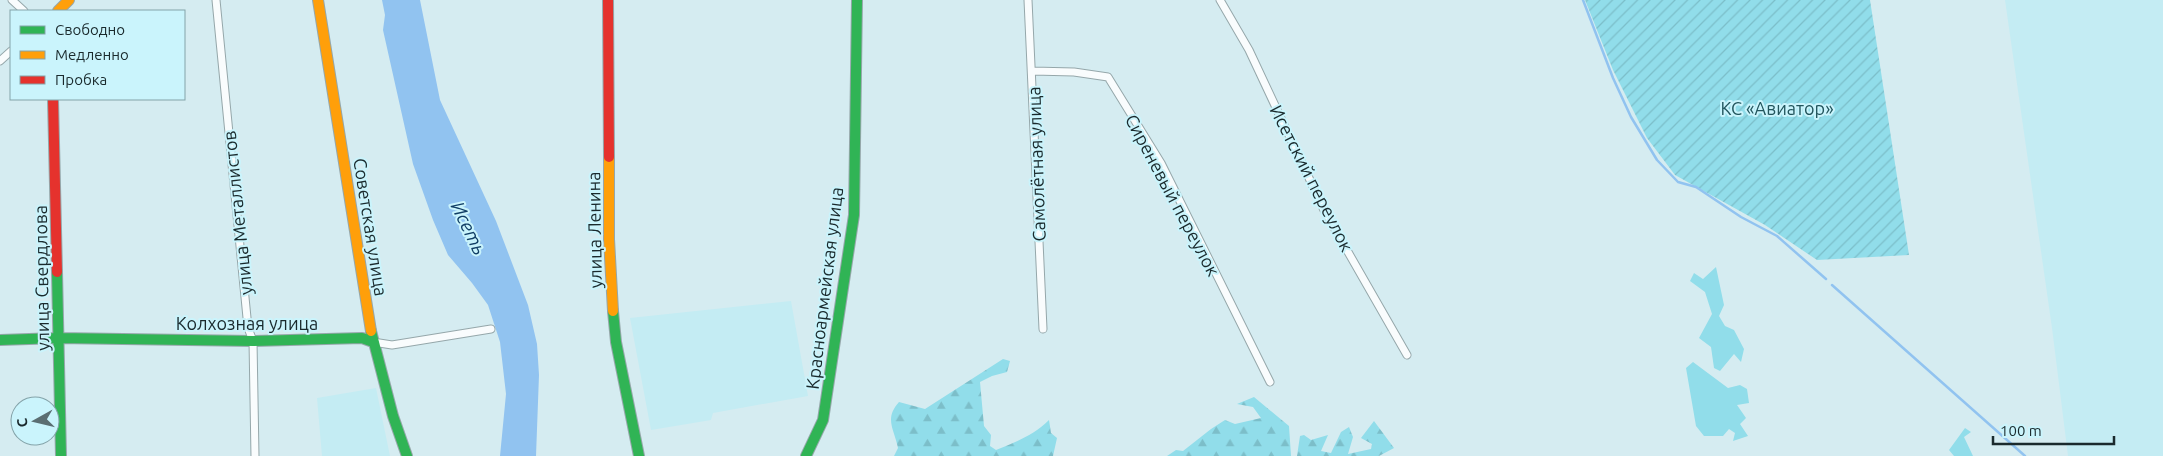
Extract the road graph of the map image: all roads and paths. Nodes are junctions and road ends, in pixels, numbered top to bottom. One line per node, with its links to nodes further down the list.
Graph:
1 (12, 0): 9 (street)
2 (69, 0): 10 (street)
3 (216, 0): 19 (street, улица Металлистов)
4 (318, 0): 20 (street, Советская улица)
5 (608, 0): 26 (street, улица Ленина)
6 (857, 0): 27 (street, Красноармейская улица)
7 (1028, 0): 13 (street, Самолётная улица)
8 (1220, 0): 21 (street, Исетский переулок)
9 (23, 10)
10 (59, 10)
11 (10, 51): 12 (street)
12 (0, 62)
13 (1033, 71): 16 (street, Самолётная улица); 22 (street, Сиреневый переулок)
14 (53, 100): 17 (street, улица Свердлова)
15 (491, 329): 20 (street, Колхозная улица)
16 (1043, 329)
17 (58, 338): 18 (street, Колхозная улица); 19 (street, Колхозная улица); 23 (street, улица Свердлова)
18 (0, 340)
19 (253, 341): 20 (street, Колхозная улица); 24 (street, улица Металлистов)
20 (373, 342): 25 (street, Советская улица)
21 (1407, 355)
22 (1270, 382)
23 (61, 456)
24 (255, 456)
25 (407, 456)
26 (639, 456)
27 (806, 456)

